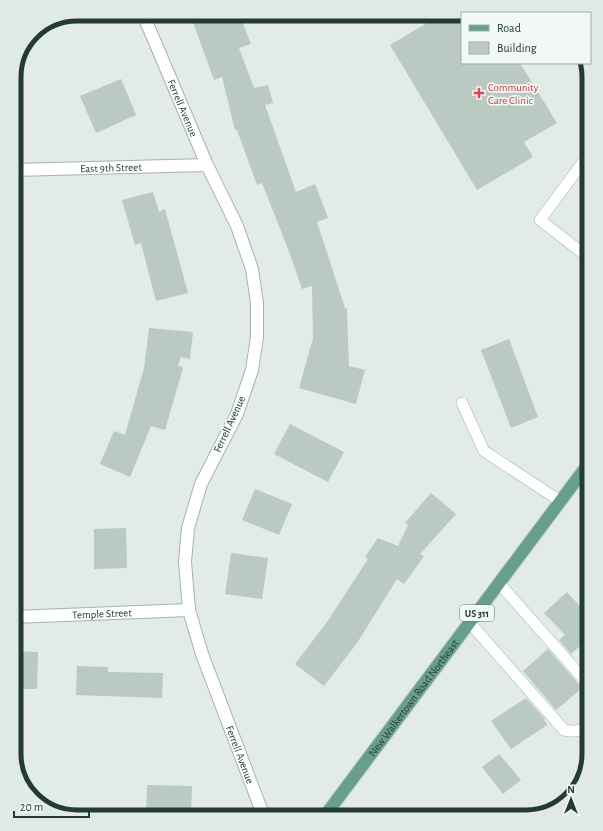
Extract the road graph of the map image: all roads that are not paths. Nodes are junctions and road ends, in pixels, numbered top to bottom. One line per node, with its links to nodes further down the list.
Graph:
1 (146, 21): 3 (street, Ferrell Avenue)
2 (582, 163): 5 (lane)
3 (207, 165): 4 (street, East 9th Street); 10 (street, Ferrell Avenue)
4 (21, 170)
5 (582, 253)
6 (462, 403): 8 (lane)
7 (582, 472): 8 (main road, New Walkertown Road Northeast / US 311)
8 (560, 501): 9 (main road, New Walkertown Road Northeast / US 311)
9 (500, 583): 12 (main road, New Walkertown Road Northeast / US 311); 13 (lane)
10 (190, 610): 11 (street, Temple Street); 15 (street, Ferrell Avenue)
11 (21, 617)
12 (470, 623): 14 (lane); 16 (main road, New Walkertown Road Northeast / US 311)
13 (582, 677)
14 (582, 730)
15 (261, 810)
16 (329, 810)

